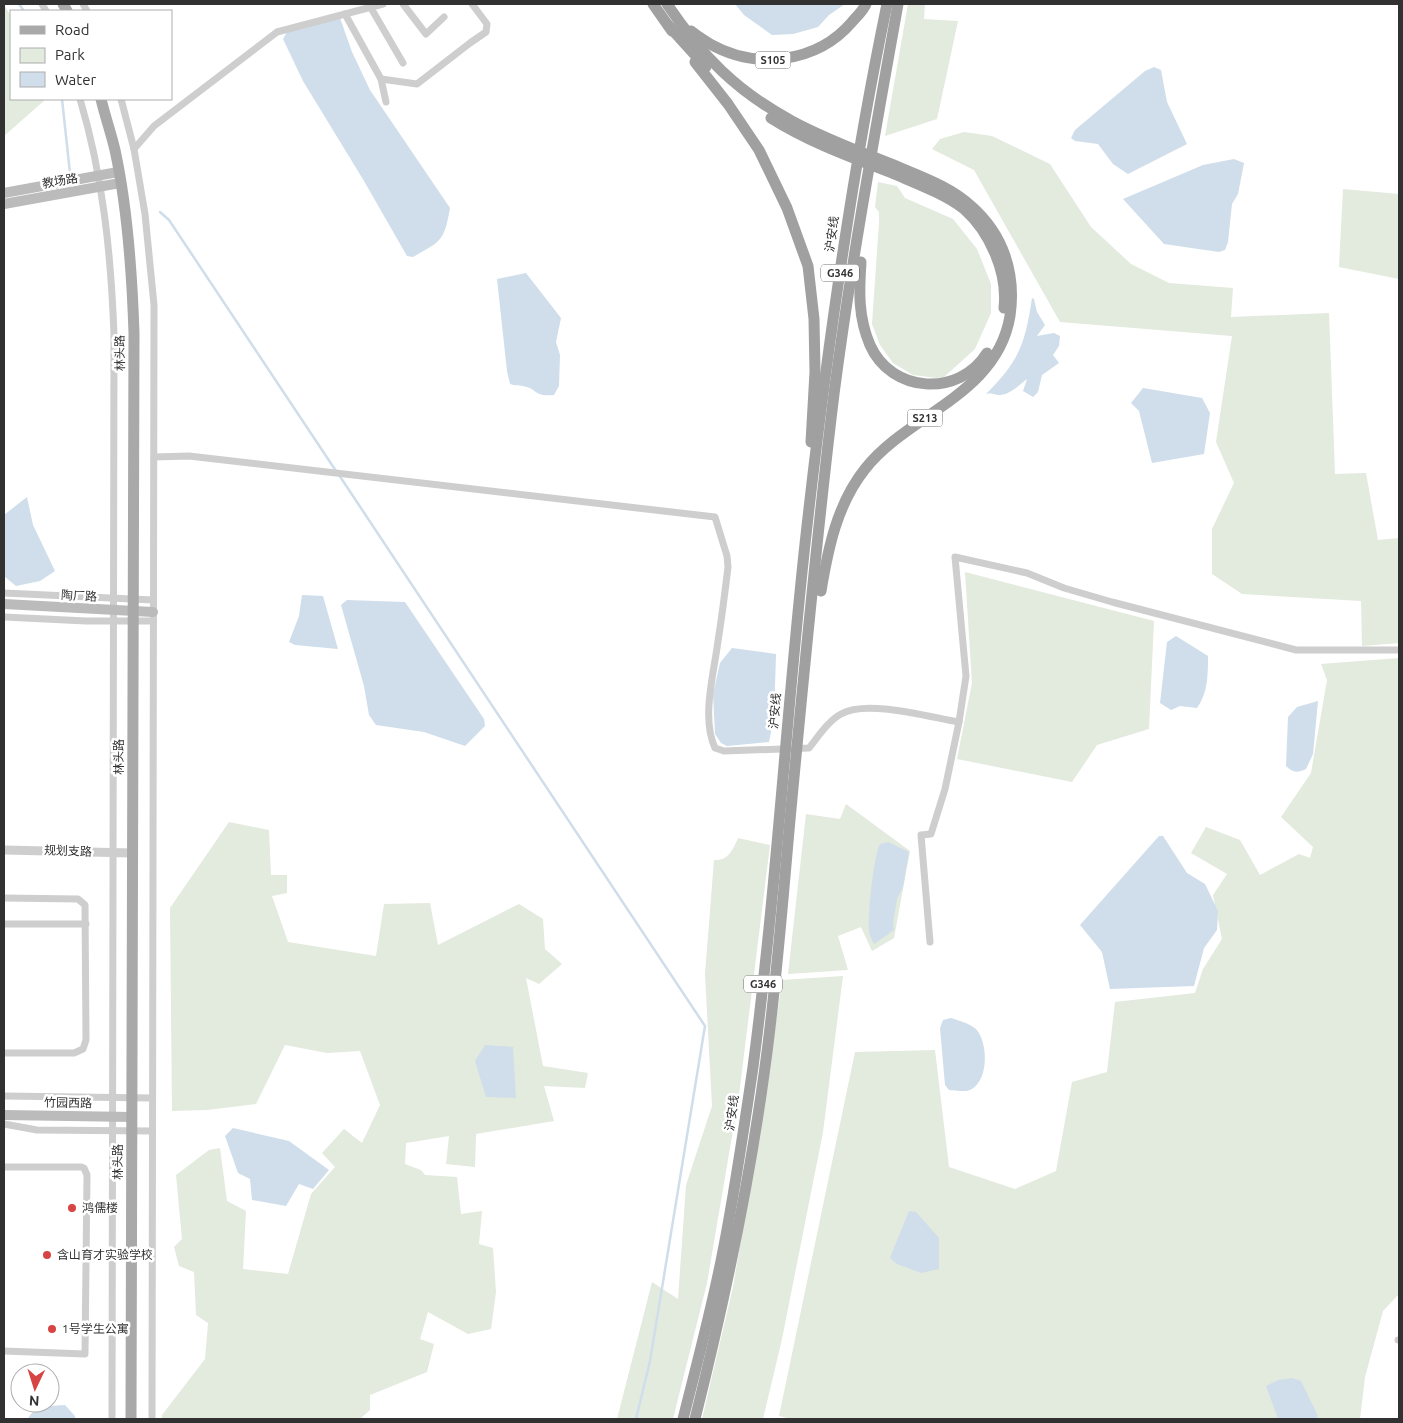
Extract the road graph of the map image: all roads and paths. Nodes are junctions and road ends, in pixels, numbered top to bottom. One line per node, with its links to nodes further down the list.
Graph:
1 (383, 4): 9 (street)
2 (403, 4): 12 (street)
3 (472, 4): 15 (street)
4 (653, 4): 13 (highway)
5 (667, 4): 11 (highway)
6 (866, 4): 11 (highway, S105)
7 (887, 4): 30 (highway, 沪安线 / G346)
8 (898, 4): 24 (highway, 沪安线 / G346)
9 (371, 8): 10 (street); 14 (street)
10 (345, 14): 15 (street); 21 (street)
11 (674, 14): 20 (highway)
12 (444, 17)
13 (668, 25): 20 (highway); 30 (highway)
14 (403, 63)
15 (381, 79): 19 (street)
16 (80, 100): 23 (street)
17 (101, 100): 25 (main road, 林头路)
18 (121, 100): 21 (street)
19 (386, 102)
20 (819, 139): 22 (highway)
21 (134, 149): 29 (street)
22 (907, 175): 24 (highway); 41 (highway, S213)
23 (98, 176): 25 (main road, 教场路); 26 (street); 27 (main road, 教场路)
24 (867, 177): 41 (highway, 沪安线 / G346)
25 (119, 178): 26 (main road, 教场路); 36 (main road, 林头路)
26 (100, 187): 28 (main road, 教场路); 32 (street)
27 (4, 193)
28 (4, 204)
29 (154, 457): 33 (street); 43 (street)
30 (805, 544): 43 (highway, 沪安线 / G346)
31 (4, 593): 32 (street)
32 (113, 599): 35 (street); 36 (street)
33 (153, 600): 36 (street); 38 (street)
34 (4, 604): 35 (main road, 陶厂路)
35 (113, 610): 36 (main road, 陶厂路); 39 (street)
36 (133, 611): 38 (main road, 陶厂路); 39 (street); 46 (main road, 林头路)
37 (4, 617): 39 (street)
38 (153, 617): 55 (street)
39 (113, 621): 45 (street)
40 (1399, 650): 42 (street)
41 (801, 710): 43 (highway, 沪安线 / G346)
42 (959, 722): 43 (street); 50 (street)
43 (791, 748): 68 (highway, 沪安线 / G346); 69 (highway, 沪安线 / G346)
44 (4, 850): 45 (street, 规划支路)
45 (113, 852): 46 (street, 规划支路); 53 (street)
46 (132, 853): 54 (main road, 林头路)
47 (4, 898): 49 (street)
48 (4, 924): 49 (street)
49 (86, 924): 51 (street)
50 (930, 942)
51 (4, 1053)
52 (4, 1096): 53 (street)
53 (112, 1097): 54 (street); 57 (street)
54 (132, 1098): 55 (street); 58 (main road, 林头路)
55 (152, 1098): 62 (street)
56 (4, 1115): 57 (main road, 竹园西路)
57 (112, 1116): 58 (main road, 竹园西路); 60 (street)
58 (132, 1117): 61 (main road, 林头路)
59 (4, 1124): 60 (street)
60 (112, 1131): 61 (street); 65 (street)
61 (132, 1131): 62 (street); 66 (main road, 林头路)
62 (152, 1132): 67 (street)
63 (4, 1167): 64 (street)
64 (4, 1351)
65 (112, 1419)
66 (131, 1419)
67 (152, 1419)
68 (684, 1419)
69 (695, 1419)

